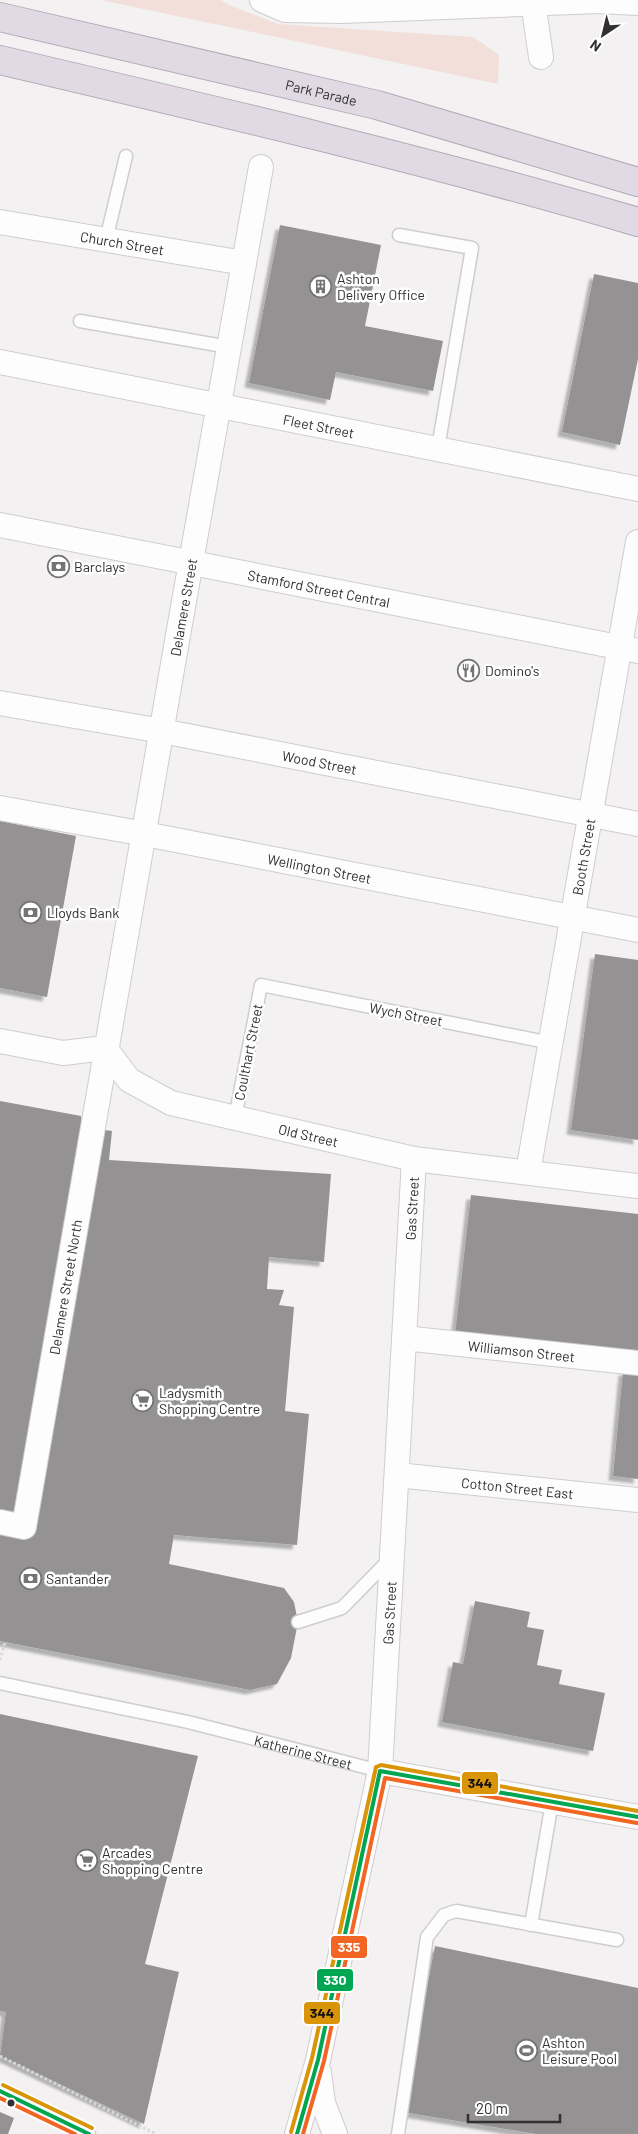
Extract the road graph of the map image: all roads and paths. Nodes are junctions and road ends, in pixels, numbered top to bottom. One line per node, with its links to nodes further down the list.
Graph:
1 (262, 0): 2 (street)
2 (533, 2): 3 (street); 5 (street)
3 (638, 2)
4 (0, 17): 9 (highway, Park Parade)
5 (541, 57)
6 (0, 60): 11 (highway)
7 (126, 156): 13 (lane)
8 (261, 167): 14 (street, Delamere Street)
9 (638, 182)
10 (0, 222): 13 (street, Church Street)
11 (638, 222)
12 (399, 235): 19 (lane)
13 (106, 240): 14 (street, Church Street)
14 (244, 263): 16 (street, Delamere Street)
15 (80, 320): 16 (lane)
16 (229, 348): 18 (street, Delamere Street)
17 (0, 362): 18 (street, Fleet Street)
18 (219, 405): 19 (street, Fleet Street); 23 (street, Delamere Street)
19 (438, 448): 20 (street, Fleet Street)
20 (638, 489)
21 (0, 525): 23 (street, Stamford Street Central)
22 (638, 542): 24 (street, Booth Street)
23 (191, 563): 24 (street, Stamford Street Central); 26 (street, Delamere Street)
24 (628, 649): 28 (street, Booth Street)
25 (0, 703): 26 (street, Wood Street)
26 (162, 731): 28 (street, Wood Street); 30 (street, Delamere Street)
27 (0, 808): 30 (street, Wellington Street)
28 (590, 814): 29 (street, Wood Street); 31 (street, Booth Street)
29 (638, 824)
30 (145, 834): 31 (street, Wellington Street); 36 (street, Delamere Street)
31 (571, 917): 32 (street, Wellington Street); 35 (street, Booth Street)
32 (638, 930)
33 (262, 985): 35 (lane, Wych Street); 37 (lane, Coulthart Street)
34 (0, 1041): 36 (street)
35 (550, 1044): 39 (street, Booth Street)
36 (105, 1048): 37 (street, Old Street); 45 (street, Delamere Street North)
37 (235, 1118): 38 (street, Old Street)
38 (414, 1159): 39 (street, Old Street); 41 (street, Gas Street)
39 (528, 1172): 40 (street, Old Street)
40 (638, 1186)
41 (404, 1338): 42 (street, Williamson Street); 43 (street, Gas Street)
42 (638, 1363)
43 (396, 1475): 44 (street, Cotton Street East); 46 (street, Gas Street)
44 (638, 1500)
45 (0, 1522)
46 (392, 1557): 47 (lane); 51 (street, Gas Street)
47 (298, 1622)
48 (5, 1642): 49 (path)
49 (0, 1662)
50 (0, 1683): 51 (lane, Katherine Street)
51 (380, 1771): 52 (street, Katherine Street); 57 (street, Gas Street)
52 (552, 1802): 53 (street, Katherine Street); 54 (lane)
53 (638, 1817)
54 (531, 1925): 55 (lane); 63 (lane)
55 (617, 1940)
56 (0, 2056): 60 (path)
57 (318, 2060): 61 (street, Gas Street); 62 (street, Gas Street)
58 (0, 2092): 59 (lane)
59 (89, 2134)
60 (156, 2134)
61 (297, 2134)
62 (335, 2134)
63 (398, 2134)

